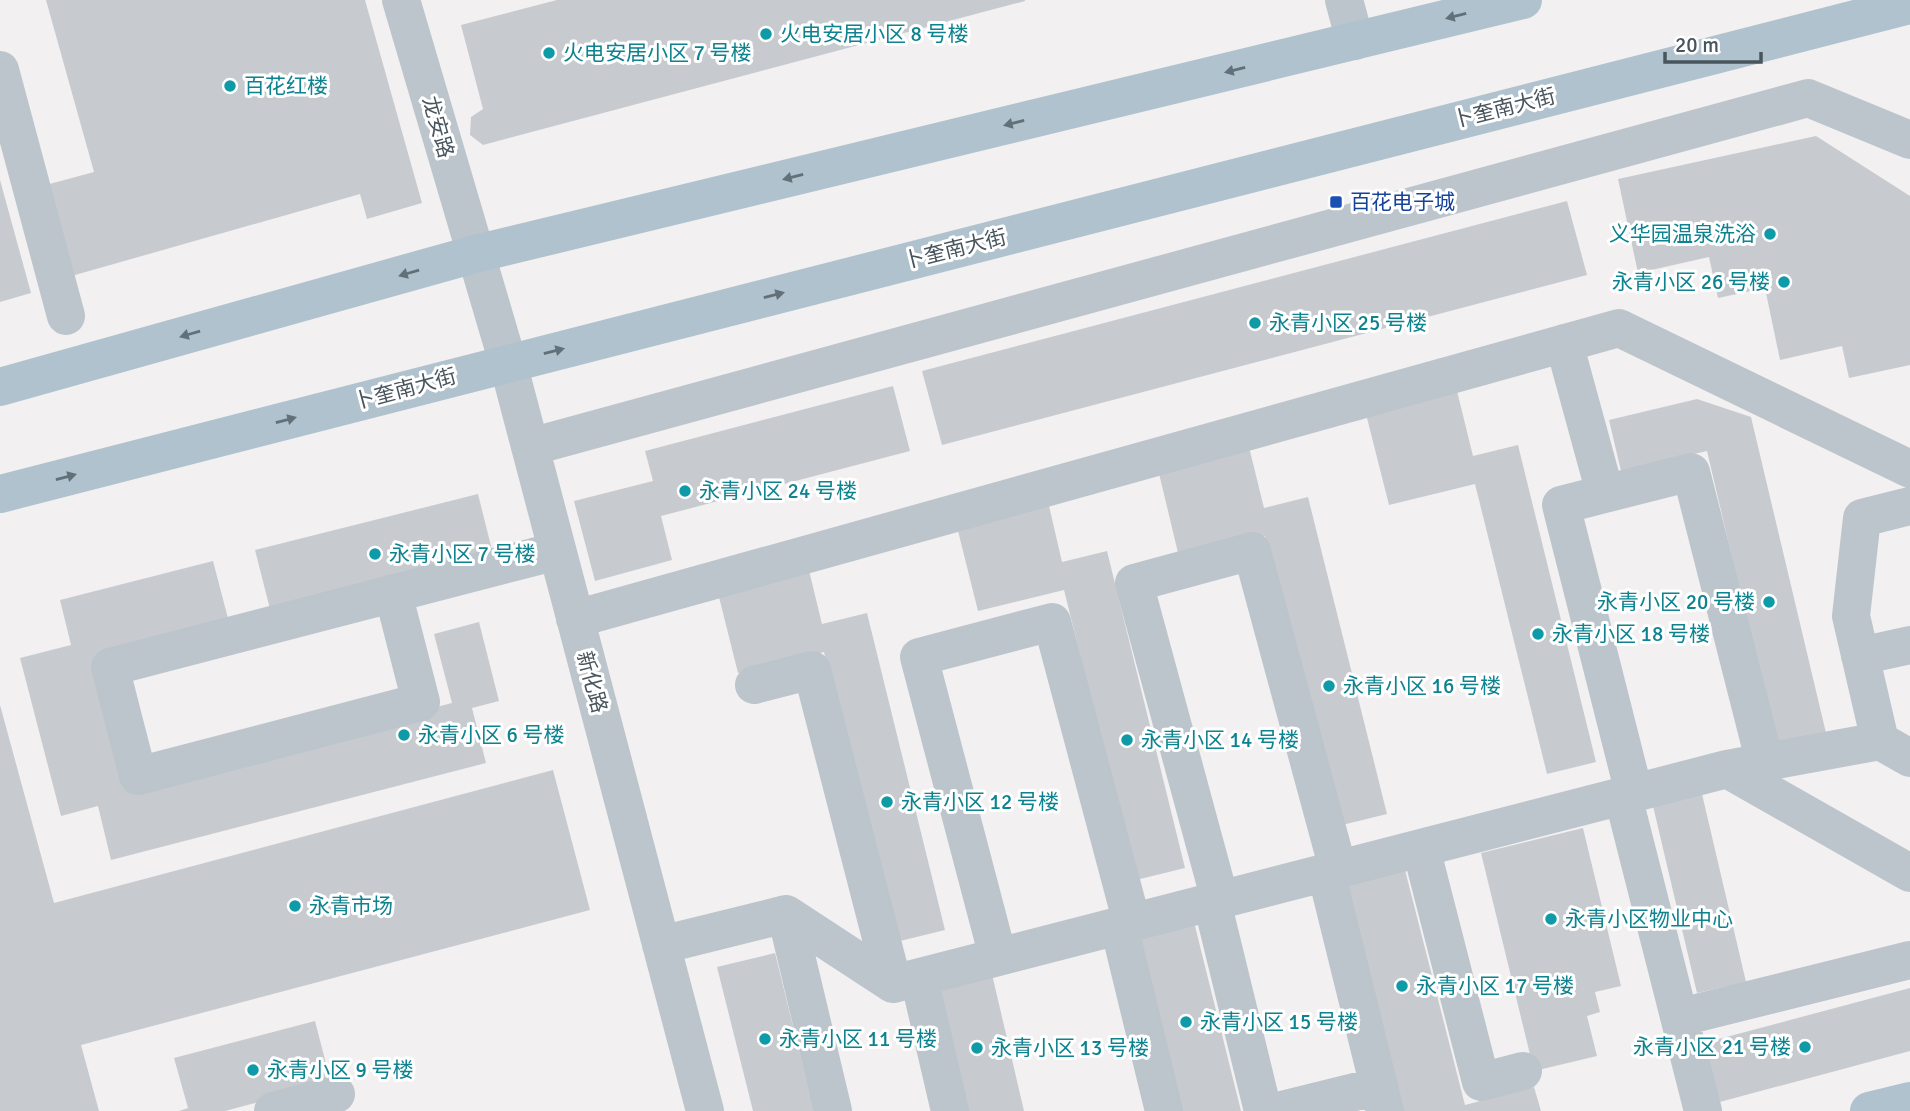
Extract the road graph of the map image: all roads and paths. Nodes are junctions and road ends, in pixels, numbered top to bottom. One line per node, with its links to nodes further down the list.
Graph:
1 (1344, 0): 5 (street)
2 (1523, 0): 5 (main road, one-way to 5)
3 (407, 1): 8 (street, 龙安路)
4 (1910, 5): 11 (main road, 卜奎南大街, one-way to 4)
5 (1355, 41): 8 (main road, one-way to 8)
6 (0, 70): 9 (street)
7 (1910, 140): 13 (street)
8 (475, 254): 11 (street, 新化路); 12 (main road, one-way to 12)
9 (66, 316)
10 (1564, 343): 14 (street); 15 (street); 20 (street)
11 (508, 363): 13 (street, 新化路); 16 (main road, 卜奎南大街, one-way to 11)
12 (0, 387)
13 (530, 447): 18 (street, 新化路)
14 (1910, 470)
15 (1605, 493): 25 (street); 27 (street)
16 (0, 494)
17 (1910, 506): 22 (street)
18 (557, 551): 19 (street); 20 (street, 新化路)
19 (393, 593): 19 (street)
20 (575, 619): 34 (street, 新化路)
21 (1910, 645): 22 (street)
22 (1860, 656): 24 (street)
23 (754, 685): 37 (street)
24 (1895, 750): 25 (street)
25 (1765, 763): 26 (street)
26 (1727, 769): 27 (street); 30 (street)
27 (1629, 795): 28 (street); 38 (street)
28 (1421, 848): 29 (street); 39 (street)
29 (1332, 871): 31 (street); 31 (street); 41 (street)
30 (1910, 873)
31 (1216, 901): 33 (street); 48 (street)
32 (786, 914): 34 (street); 37 (street); 45 (street)
33 (1126, 924): 35 (street); 35 (street); 47 (street)
34 (661, 945): 44 (street, 新化路)
35 (998, 957): 37 (street)
36 (1910, 960): 38 (street)
37 (906, 981): 46 (street)
38 (1681, 1017): 50 (street)
39 (1523, 1071)
40 (336, 1094): 43 (street)
41 (1382, 1098): 49 (street)
42 (1910, 1101): 51 (main road)
43 (273, 1111)
44 (705, 1111)
45 (834, 1111)
46 (950, 1111)
47 (1164, 1111)
48 (1264, 1111)
49 (1278, 1111)
50 (1703, 1111)
51 (1869, 1111)

